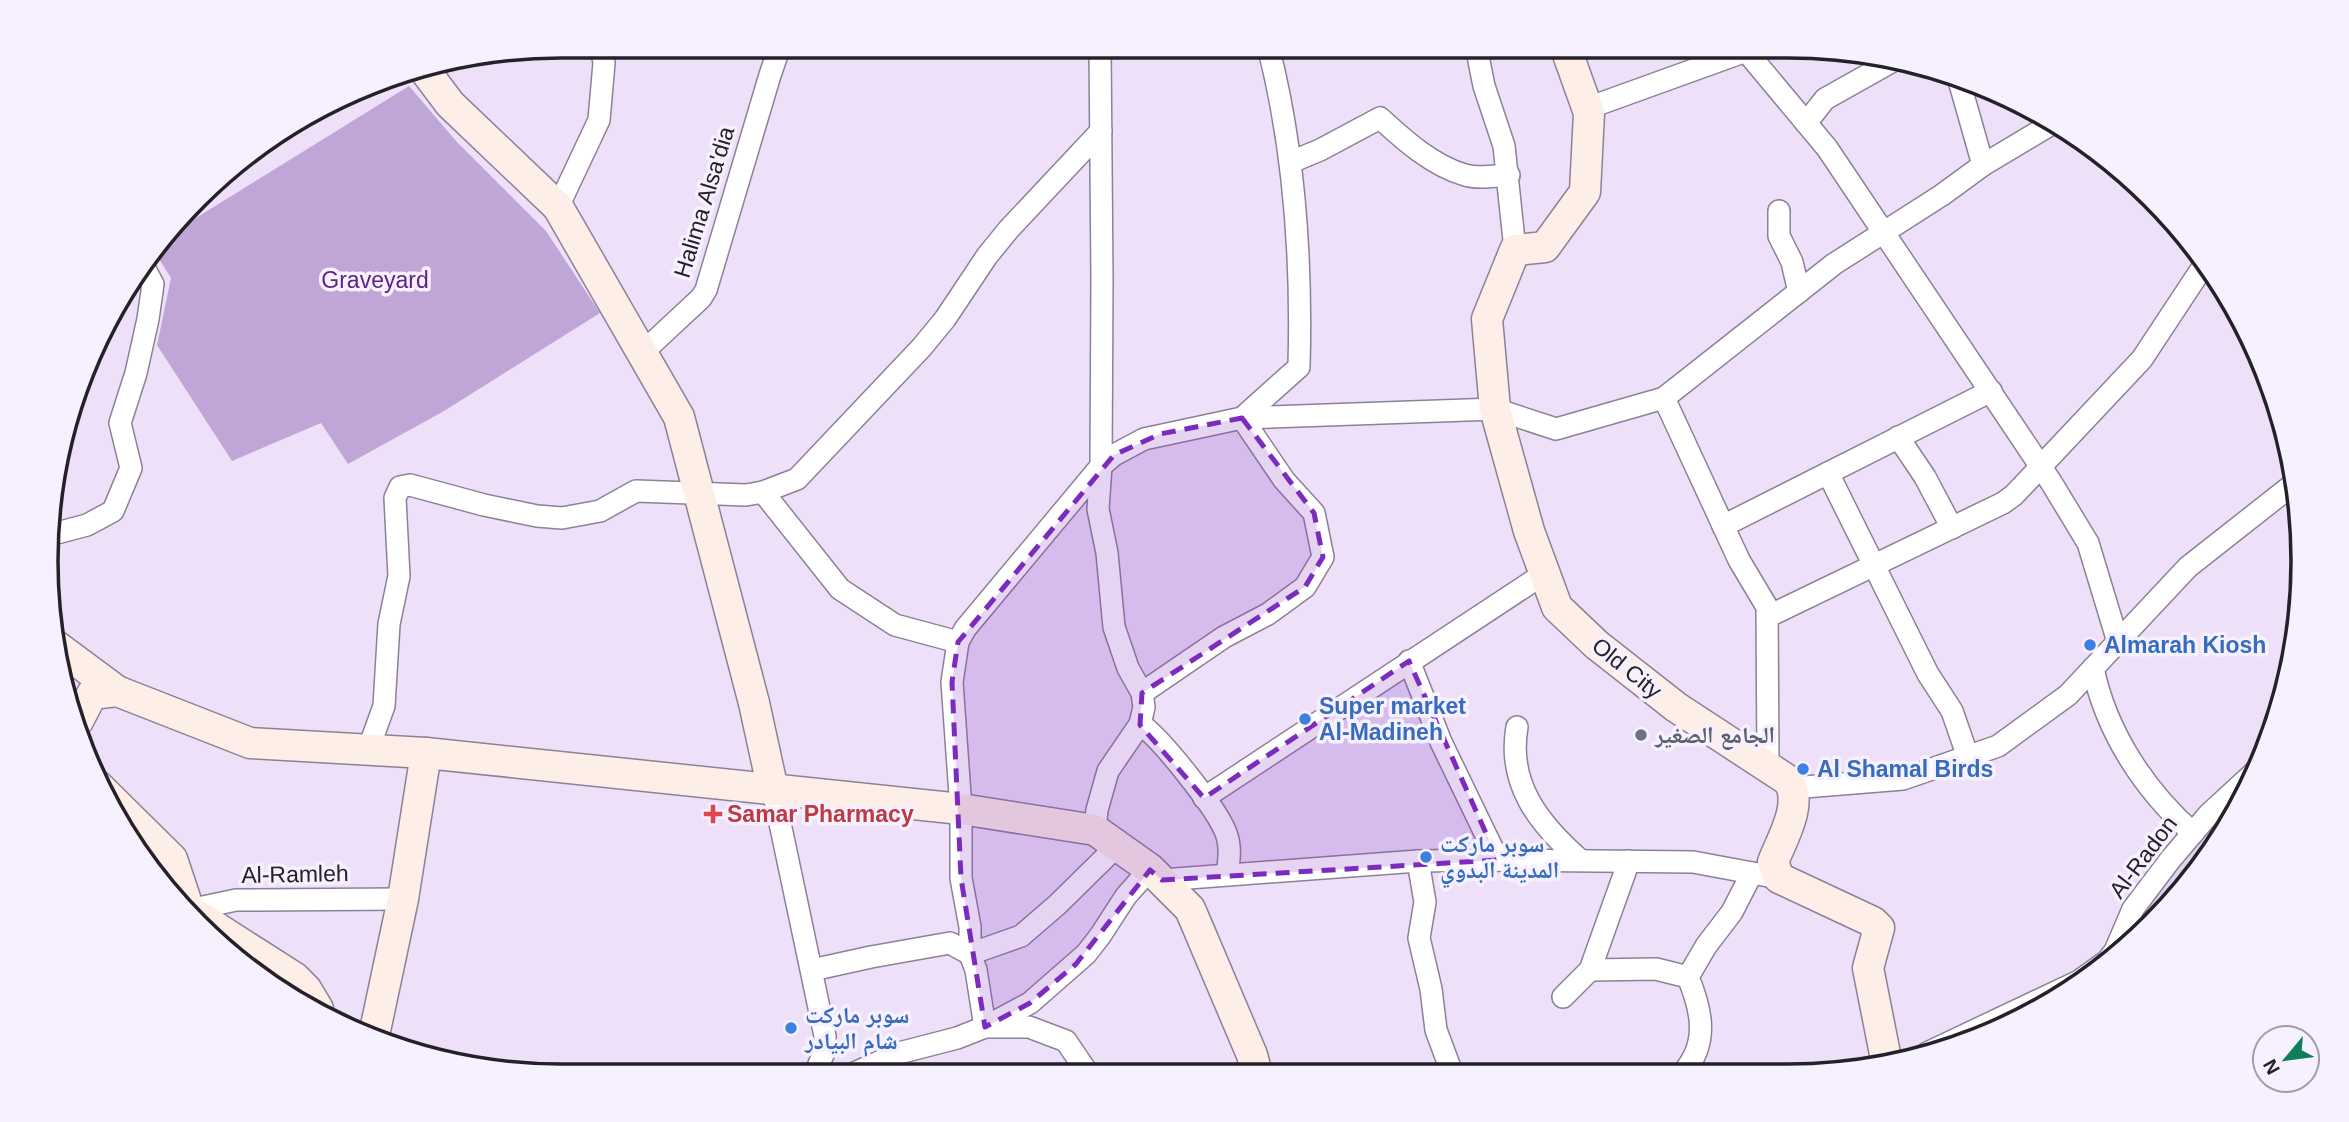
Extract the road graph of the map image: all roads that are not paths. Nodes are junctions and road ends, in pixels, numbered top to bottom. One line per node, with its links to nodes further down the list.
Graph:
1 (603, 58): 19 (street)
2 (775, 58): 26 (street, Halima Alsa'dia)
3 (1100, 58): 15 (street)
4 (1271, 58): 16 (street)
5 (1478, 58): 18 (street)
6 (1569, 58): 12 (street)
7 (1720, 58): 12 (street)
8 (1755, 58): 13 (street)
9 (1883, 67): 13 (street)
10 (429, 76): 19 (street)
11 (1961, 88): 17 (street)
12 (1588, 108): 22 (street)
13 (1806, 122): 21 (street)
14 (2045, 128): 17 (street)
15 (1101, 131): 32 (street); 36 (street)
16 (1291, 162): 18 (street); 30 (street)
17 (1983, 165): 21 (street)
18 (1509, 175): 22 (street)
19 (558, 207): 26 (street)
20 (1779, 211): 25 (street)
21 (1884, 232): 25 (street); 27 (street)
22 (1516, 250): 29 (street, Old City)
23 (2199, 272): 33 (street)
24 (148, 274): 40 (street)
25 (1799, 292): 28 (street)
26 (643, 352): 37 (street)
27 (1990, 391): 31 (street); 33 (street)
28 (1664, 398): 29 (street); 38 (street)
29 (1495, 409): 30 (street); 42 (street, Old City)
30 (1242, 418): 32 (street); 50 (street)
31 (1898, 437): 34 (street); 39 (street)
32 (1101, 466): 44 (street); 50 (street)
33 (2041, 466): 39 (street); 45 (street)
34 (1828, 473): 38 (street); 41 (street)
35 (2286, 490): 45 (street)
36 (763, 492): 37 (street); 44 (street)
37 (697, 494): 54 (street); 60 (street)
38 (1723, 526): 43 (street)
39 (1952, 528): 41 (street)
40 (59, 532)
41 (1874, 566): 43 (street); 56 (street)
42 (1545, 573): 47 (street); 57 (street, Old City)
43 (1769, 616): 57 (street)
44 (958, 642): 62 (street)
45 (2118, 642): 48 (street)
46 (66, 653): 49 (street)
47 (1409, 661): 61 (street); 66 (street)
48 (2093, 668): 56 (street); 64 (street)
49 (117, 691): 51 (street); 54 (street)
50 (1142, 693): 52 (street)
51 (82, 714)
52 (1140, 724): 61 (street); 65 (street)
53 (1517, 727): 67 (street)
54 (368, 750): 55 (street)
55 (426, 753): 60 (street); 74 (street)
56 (1968, 757): 58 (street)
57 (1768, 766): 58 (street, Old City)
58 (1793, 788): 72 (street)
59 (2237, 789): 64 (street, Al-Radon)
60 (773, 790): 62 (street); 79 (street)
61 (1204, 798): 70 (street)
62 (961, 809): 65 (street); 78 (street)
63 (125, 812): 73 (street)
64 (2193, 833): 77 (street, Al-Radon)
65 (1105, 839): 71 (street); 78 (street)
66 (1498, 860): 67 (street); 68 (street)
67 (1580, 860): 69 (street)
68 (1418, 861): 70 (street); 91 (street)
69 (1629, 861): 72 (street); 80 (street)
70 (1227, 874): 71 (street)
71 (1156, 875): 84 (street); 90 (street)
72 (1766, 875): 81 (street); 86 (street)
73 (184, 894)
74 (403, 899): 75 (street, Al-Ramleh); 85 (street)
75 (196, 908)
76 (214, 925): 83 (street)
77 (2120, 939)
78 (970, 954): 79 (street); 84 (street)
79 (812, 970): 87 (street)
80 (1590, 970): 81 (street); 82 (street)
81 (1688, 977): 92 (street)
82 (1563, 997)
83 (312, 998)
84 (985, 1027): 88 (street); 89 (street)
85 (375, 1029)
86 (1885, 1055)
87 (820, 1064)
88 (875, 1064)
89 (1082, 1064)
90 (1254, 1064)
91 (1449, 1064)
92 (1690, 1064)

